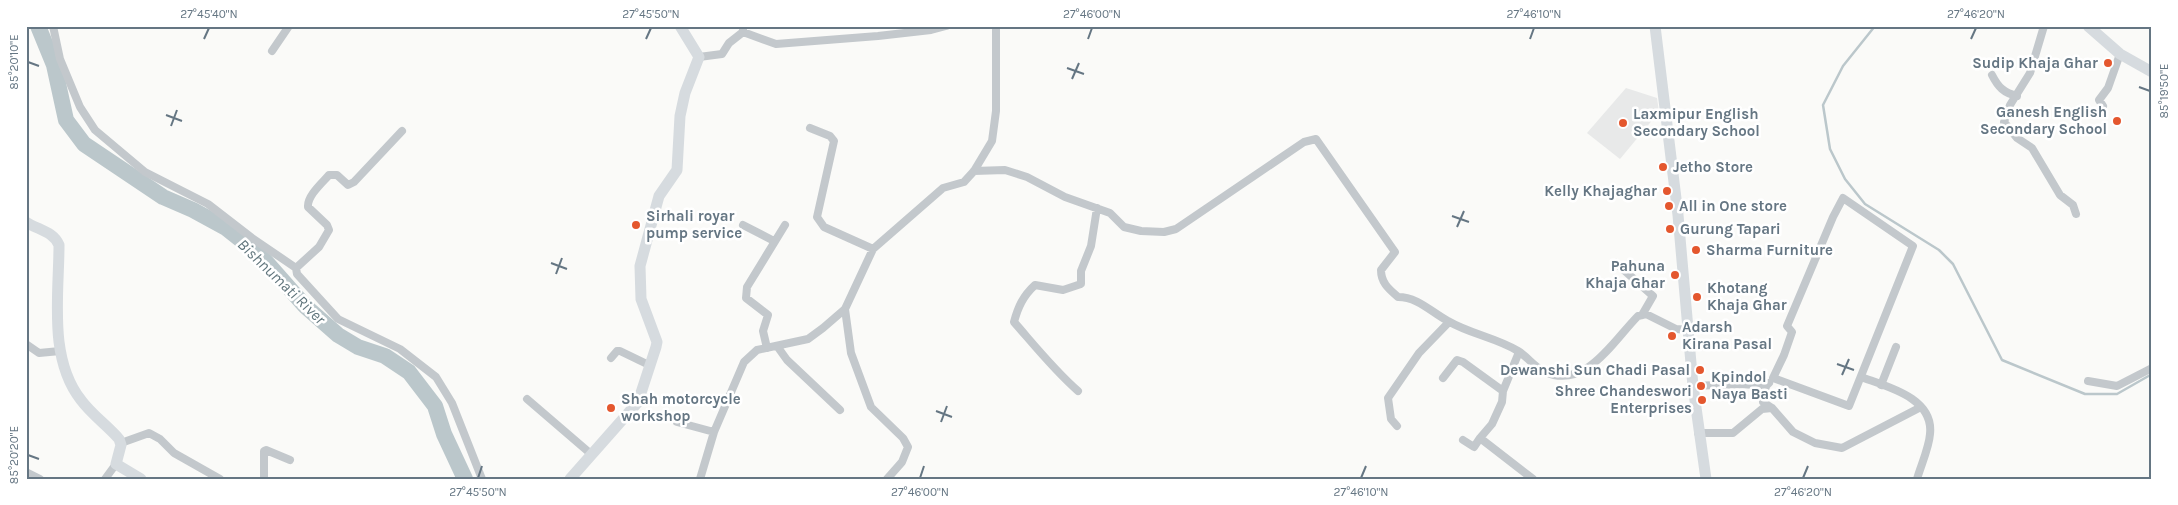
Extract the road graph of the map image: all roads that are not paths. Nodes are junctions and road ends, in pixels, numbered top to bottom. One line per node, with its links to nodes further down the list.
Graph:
1 (53, 26): 28 (street)
2 (289, 26): 10 (street)
3 (680, 26): 12 (street)
4 (946, 26): 9 (street)
5 (996, 26): 19 (street)
6 (1655, 26): 32 (street)
7 (2044, 26): 15 (street)
8 (2088, 26): 11 (street)
9 (743, 29): 12 (street)
10 (272, 52)
11 (2120, 54): 13 (street); 16 (street)
12 (699, 57): 40 (street)
13 (2152, 72)
14 (1992, 75): 15 (street)
15 (2017, 96): 21 (street)
16 (2103, 106)
17 (810, 128): 26 (street)
18 (402, 131): 28 (street)
19 (974, 171): 20 (street); 26 (street)
20 (1097, 208): 31 (street); 49 (street)
21 (2076, 214)
22 (26, 222): 37 (street)
23 (743, 225): 25 (street)
24 (785, 225): 25 (street)
25 (774, 241): 36 (street)
26 (873, 249): 29 (street)
27 (1616, 263): 30 (street)
28 (296, 268): 71 (street)
29 (845, 308): 34 (street); 74 (street)
30 (1642, 315): 32 (street); 38 (street)
31 (1449, 322): 38 (street); 56 (street)
32 (1690, 330): 47 (street)
33 (26, 344): 37 (street)
34 (777, 346): 36 (street); 54 (street)
35 (1896, 347): 46 (street)
36 (767, 348): 57 (street)
37 (60, 351): 61 (street)
38 (1519, 352): 50 (street)
39 (611, 358): 40 (street)
40 (649, 365): 62 (street)
41 (2152, 368): 45 (street)
42 (1861, 377): 44 (street); 44 (street); 46 (street)
43 (1443, 378): 50 (street)
44 (1773, 378): 48 (street)
45 (2088, 381)
46 (1881, 385): 52 (street)
47 (1693, 386): 48 (street); 58 (street)
48 (1766, 386): 53 (street)
49 (1078, 391)
50 (1502, 391): 59 (street)
51 (527, 399): 62 (street)
52 (1920, 407): 53 (street); 77 (street)
53 (1772, 408): 58 (street)
54 (840, 410)
55 (678, 422): 57 (street)
56 (1397, 426)
57 (714, 432): 73 (street)
58 (1698, 433): 76 (street)
59 (1480, 438): 60 (street); 75 (street)
60 (1463, 440)
61 (121, 443): 64 (street); 69 (street)
62 (590, 454): 72 (street)
63 (290, 460): 70 (street)
64 (116, 464): 67 (street); 68 (street)
65 (26, 472): 66 (street)
66 (40, 479)
67 (105, 479)
68 (141, 479)
69 (220, 479)
70 (264, 479)
71 (482, 479)
72 (570, 479)
73 (700, 479)
74 (887, 479)
75 (1533, 479)
76 (1706, 479)
77 (1917, 479)

